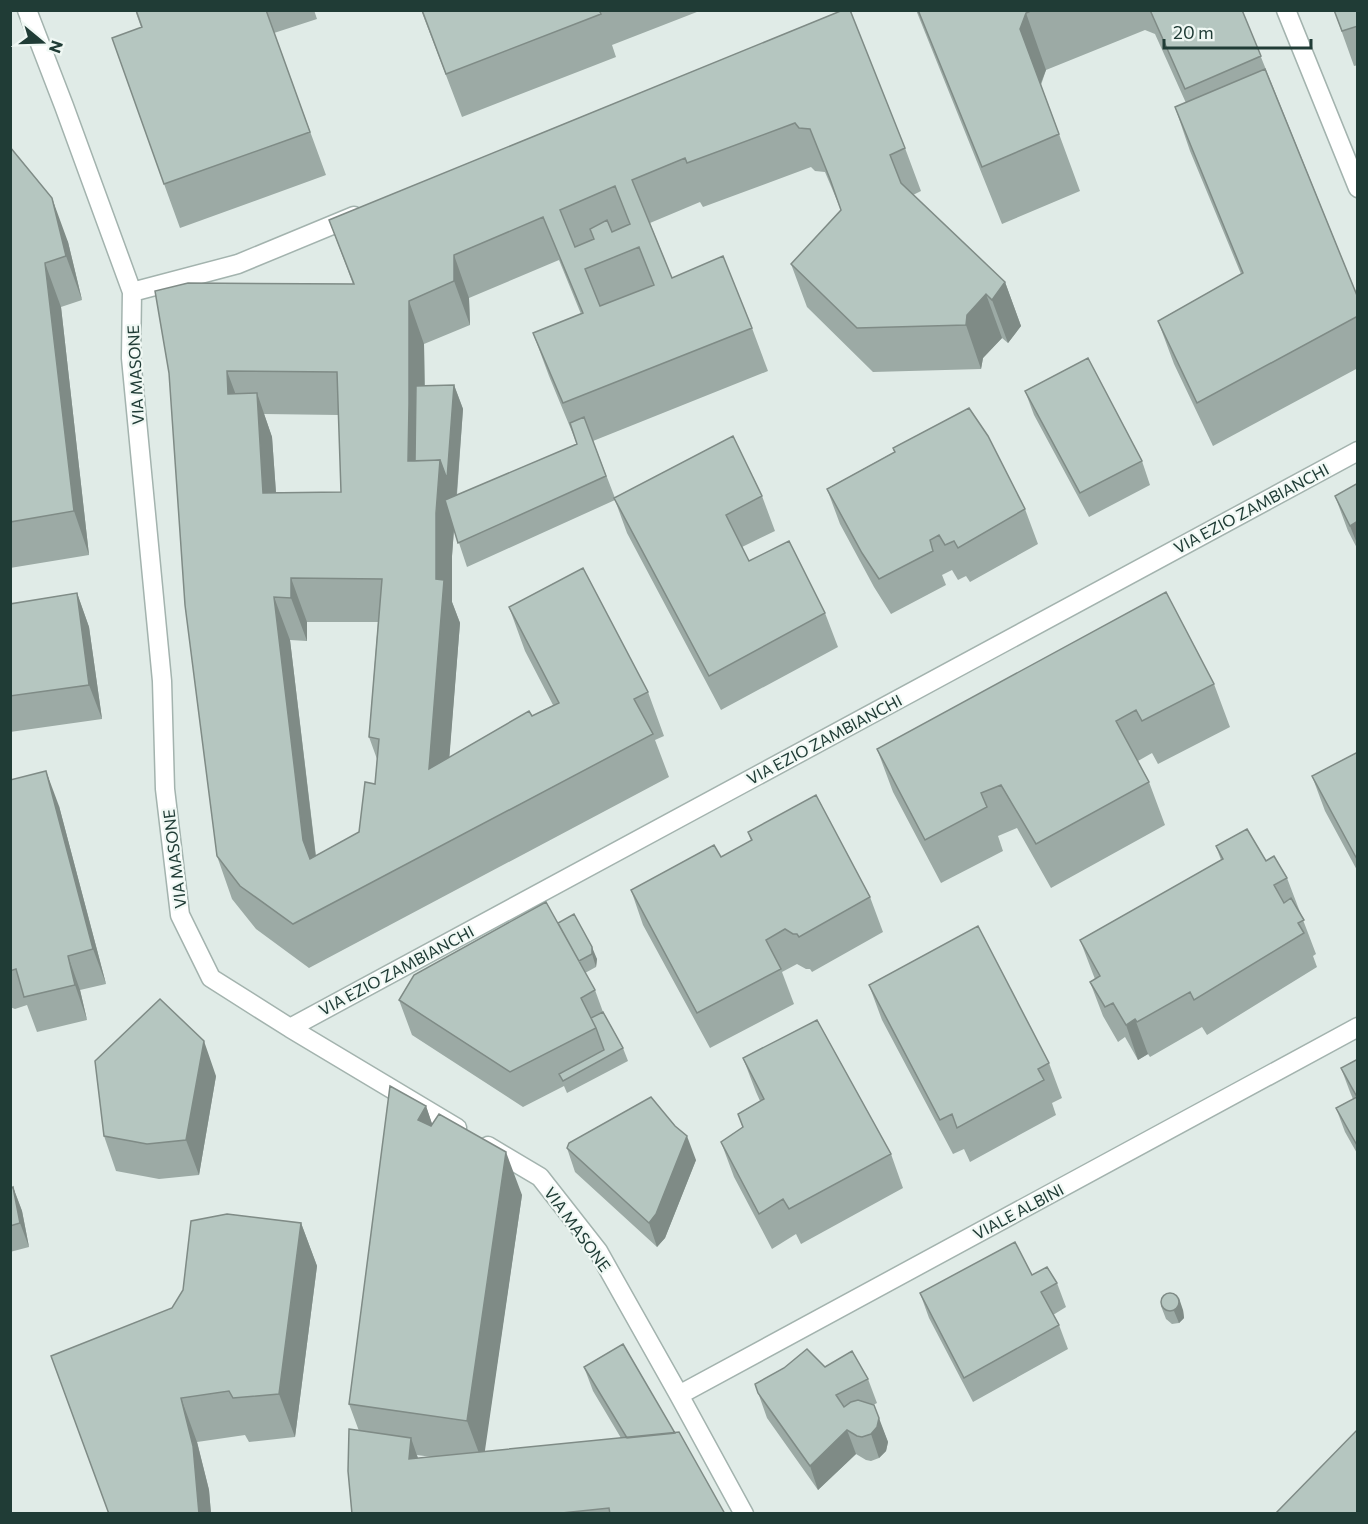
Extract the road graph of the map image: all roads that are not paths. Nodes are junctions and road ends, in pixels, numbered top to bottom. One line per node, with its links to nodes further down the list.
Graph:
1 (27, 10): 5 (street, VIA MASONE)
2 (1286, 10): 3 (street)
3 (1358, 188)
4 (370, 209): 5 (street)
5 (132, 292): 8 (street, VIA MASONE)
6 (1358, 451): 8 (street, VIA EZIO ZAMBIANCHI)
7 (1358, 1027): 9 (street, VIALE ALBINI)
8 (290, 1028): 9 (street, VIA MASONE)
9 (679, 1395): 10 (street, VIA MASONE)
10 (744, 1514)

